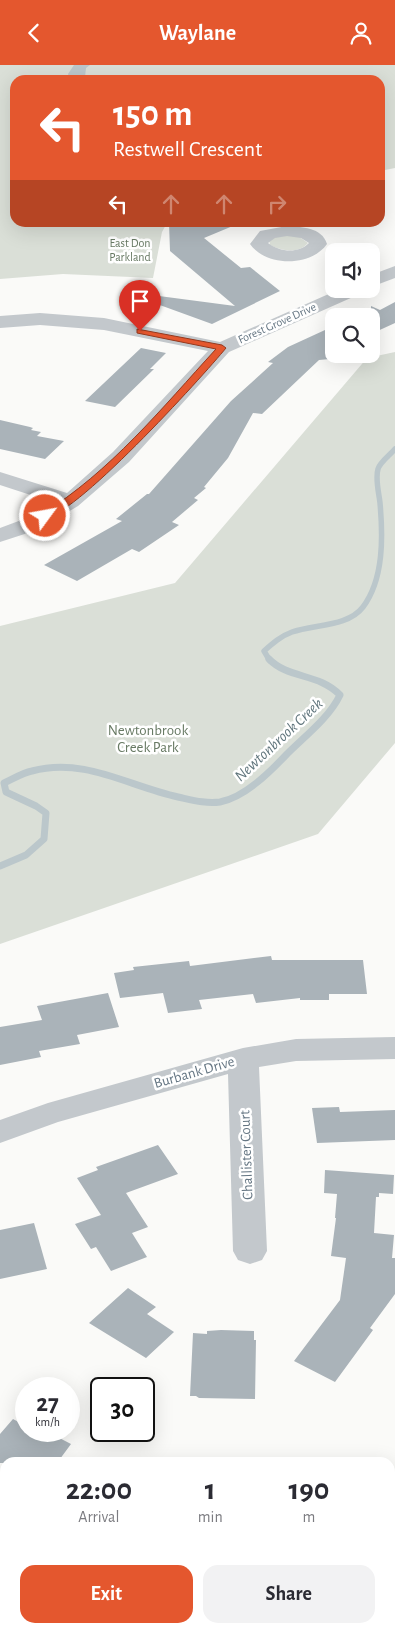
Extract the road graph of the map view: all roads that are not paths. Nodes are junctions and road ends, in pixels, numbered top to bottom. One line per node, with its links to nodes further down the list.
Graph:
1 (395, 271): 2 (street)
2 (380, 276)
3 (335, 298): 5 (street, Forest Grove Drive)
4 (0, 322): 5 (street)
5 (222, 348): 7 (street, Forest Grove Drive)
6 (0, 478): 7 (street)
7 (70, 501): 8 (street, Forest Grove Drive)
8 (0, 535)
9 (395, 1048): 10 (street, Burbank Drive)
10 (243, 1059): 11 (street, Burbank Drive); 12 (street, Challister Court)
11 (0, 1133)
12 (250, 1251)

